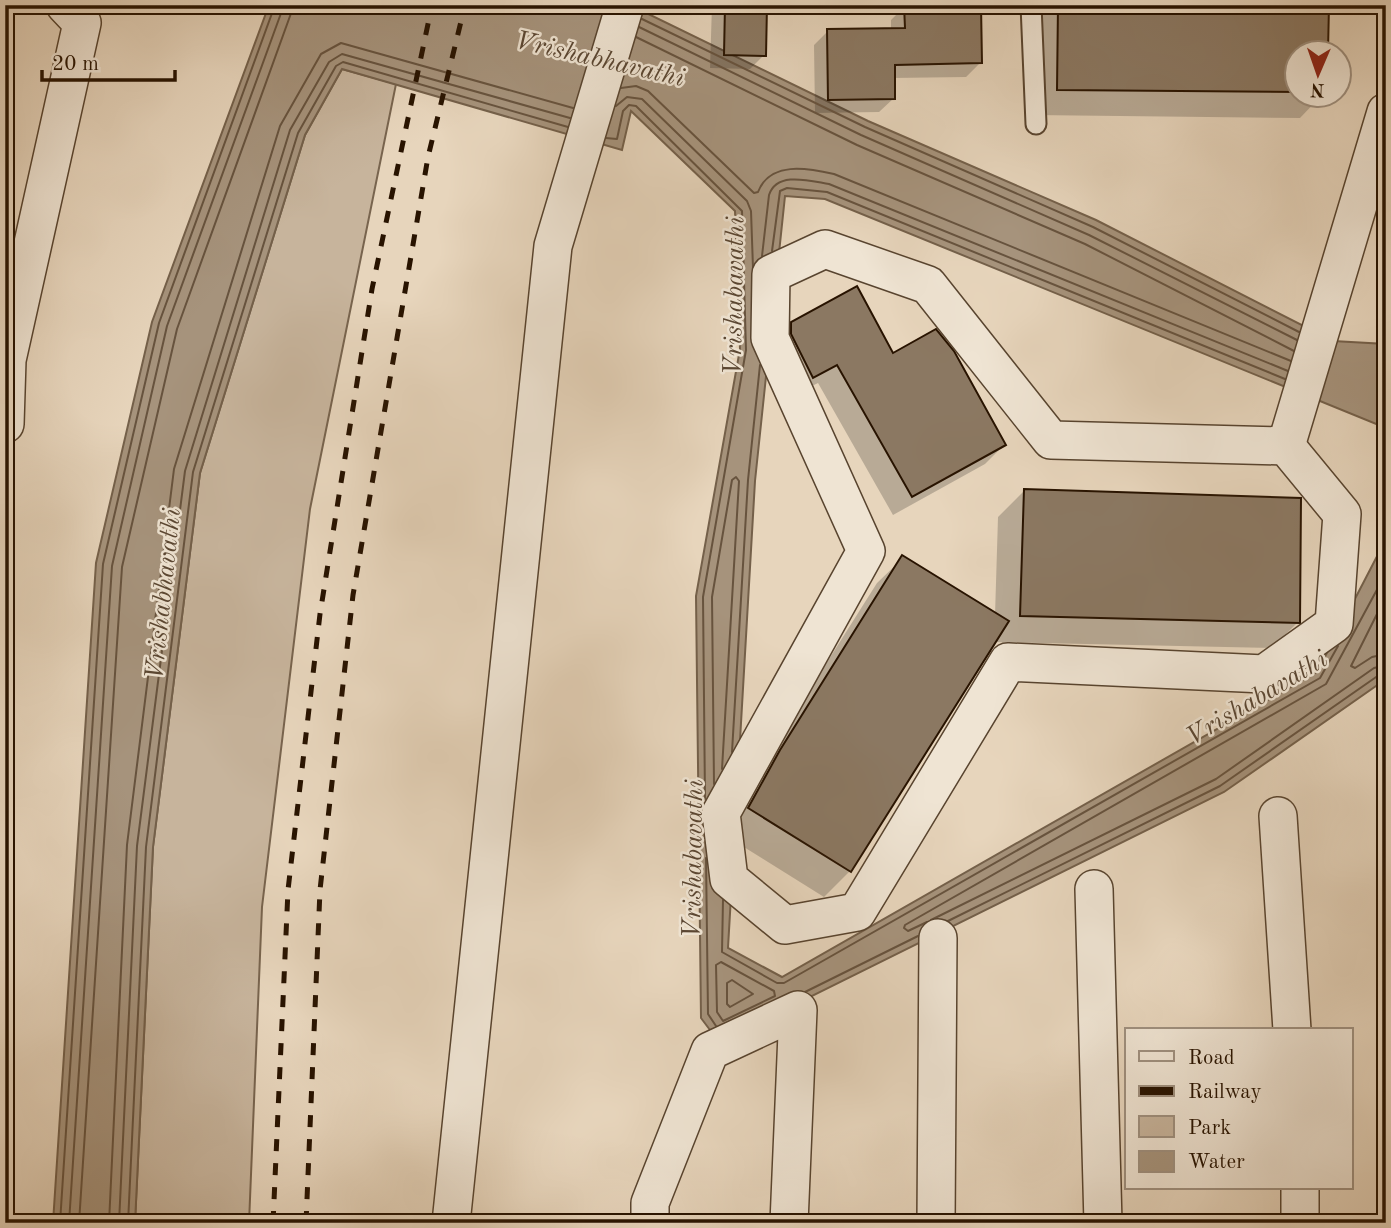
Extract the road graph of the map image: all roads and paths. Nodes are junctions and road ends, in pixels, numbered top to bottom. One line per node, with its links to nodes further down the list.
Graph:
1 (65, 5): 6 (street)
2 (625, 5): 14 (street)
3 (1031, 5): 5 (lane)
4 (1386, 112): 8 (street)
5 (1036, 124)
6 (6, 360): 7 (street)
7 (5, 424)
8 (1286, 446): 8 (street)
9 (1278, 816): 12 (street)
10 (1094, 889): 18 (street)
11 (938, 937): 17 (street)
12 (1292, 1028)
13 (1300, 1190): 19 (street)
14 (451, 1223)
15 (650, 1223): 16 (street)
16 (789, 1223)
17 (936, 1223)
18 (1103, 1223)
19 (1300, 1223)

